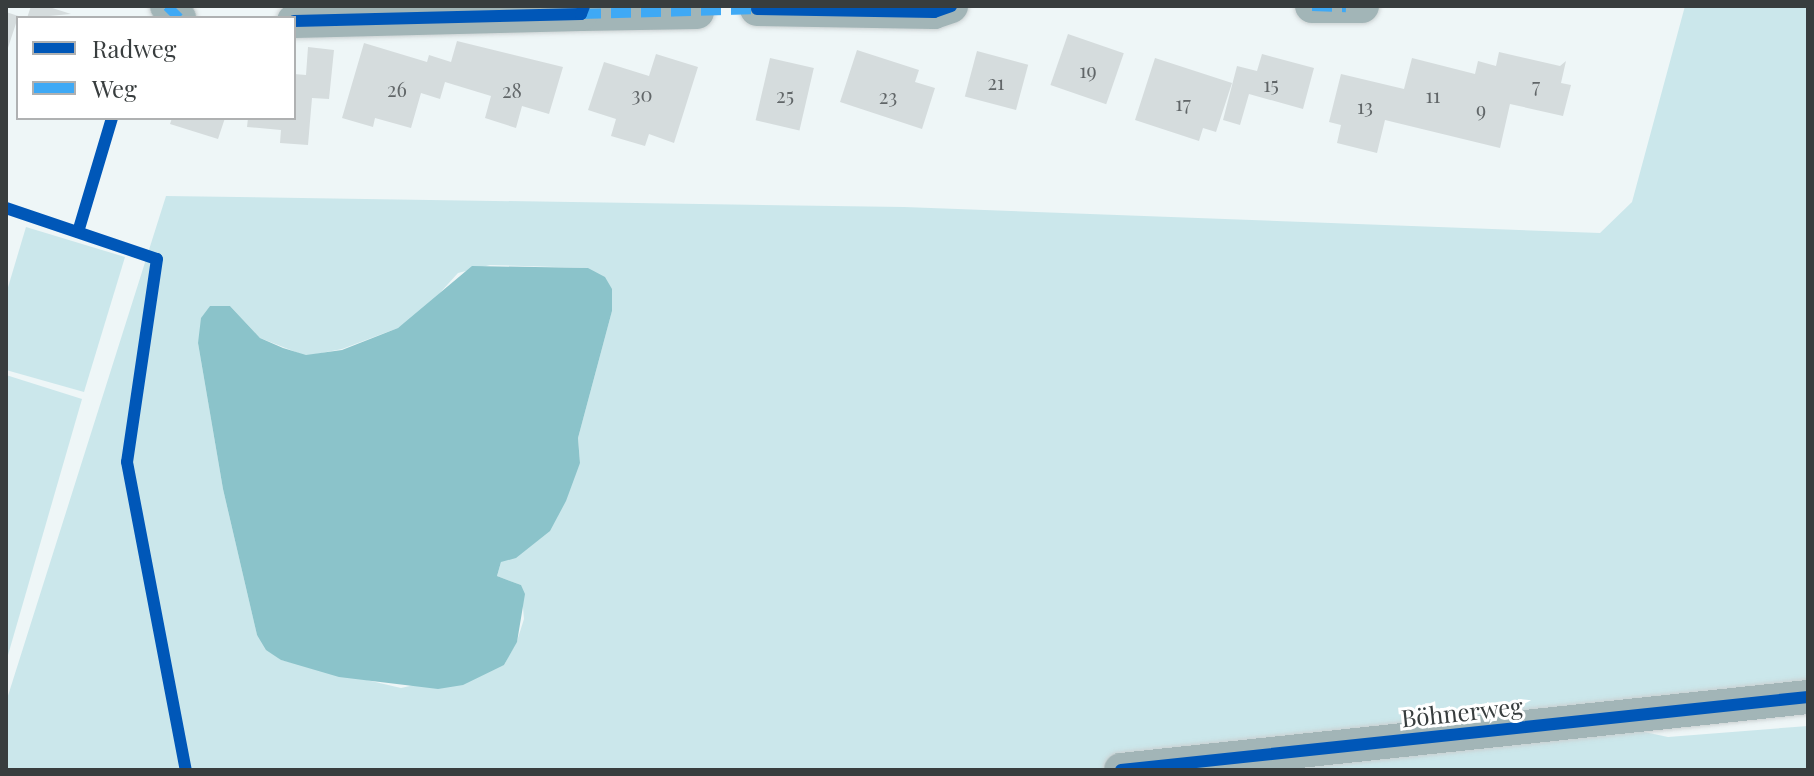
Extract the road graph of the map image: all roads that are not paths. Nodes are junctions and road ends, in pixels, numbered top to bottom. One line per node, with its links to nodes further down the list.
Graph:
1 (951, 6): 4 (street)
2 (1312, 6): 3 (street)
3 (1362, 6)
4 (757, 9)
5 (582, 10): 6 (street); 7 (street)
6 (697, 12)
7 (296, 21)
8 (1808, 697): 9 (street, Böhnerweg)
9 (1121, 770)

